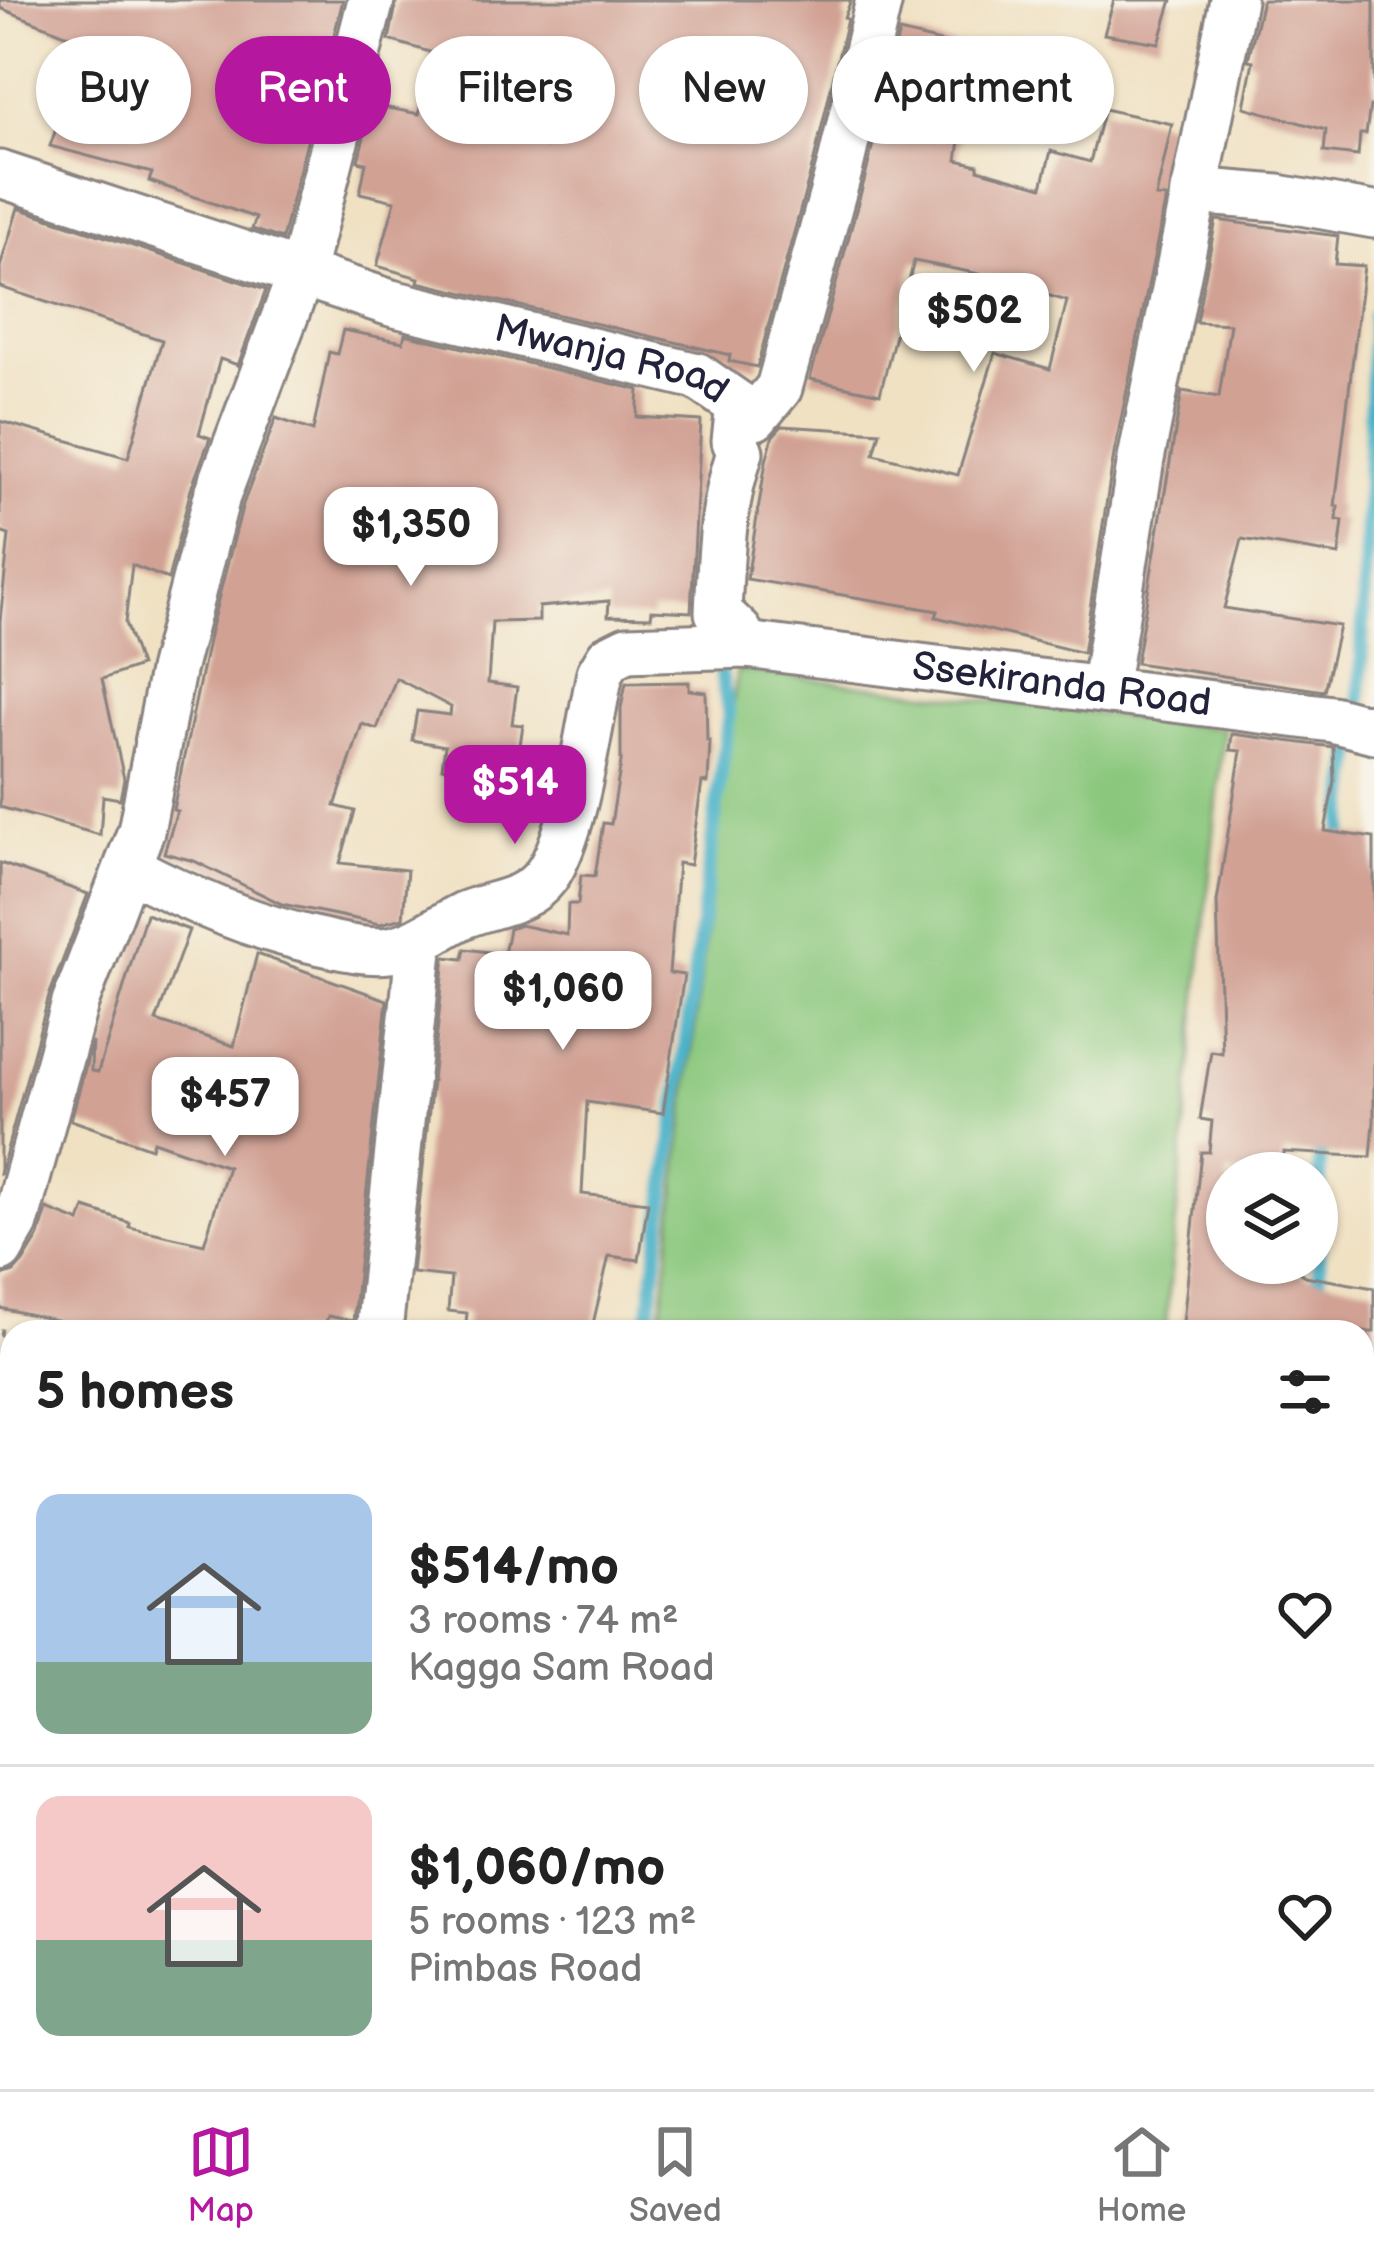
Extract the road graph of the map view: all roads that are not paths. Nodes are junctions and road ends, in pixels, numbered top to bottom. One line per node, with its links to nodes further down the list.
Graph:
1 (370, 0): 7 (street)
2 (879, 0): 8 (street)
3 (1233, 0): 5 (street)
4 (0, 174): 7 (street, Mwanja Road)
5 (1194, 191): 6 (street); 10 (street)
6 (1353, 212)
7 (302, 271): 8 (street, Mwanja Road); 12 (street)
8 (740, 405): 9 (street, Mwanja Road)
9 (746, 645): 10 (street, Ssekiranda Road); 13 (street, Ssekiranda Road)
10 (1104, 690): 11 (street, Ssekiranda Road)
11 (1353, 724)
12 (129, 868): 13 (street); 14 (street)
13 (421, 940): 15 (street)
14 (0, 1249)
15 (380, 1320)

